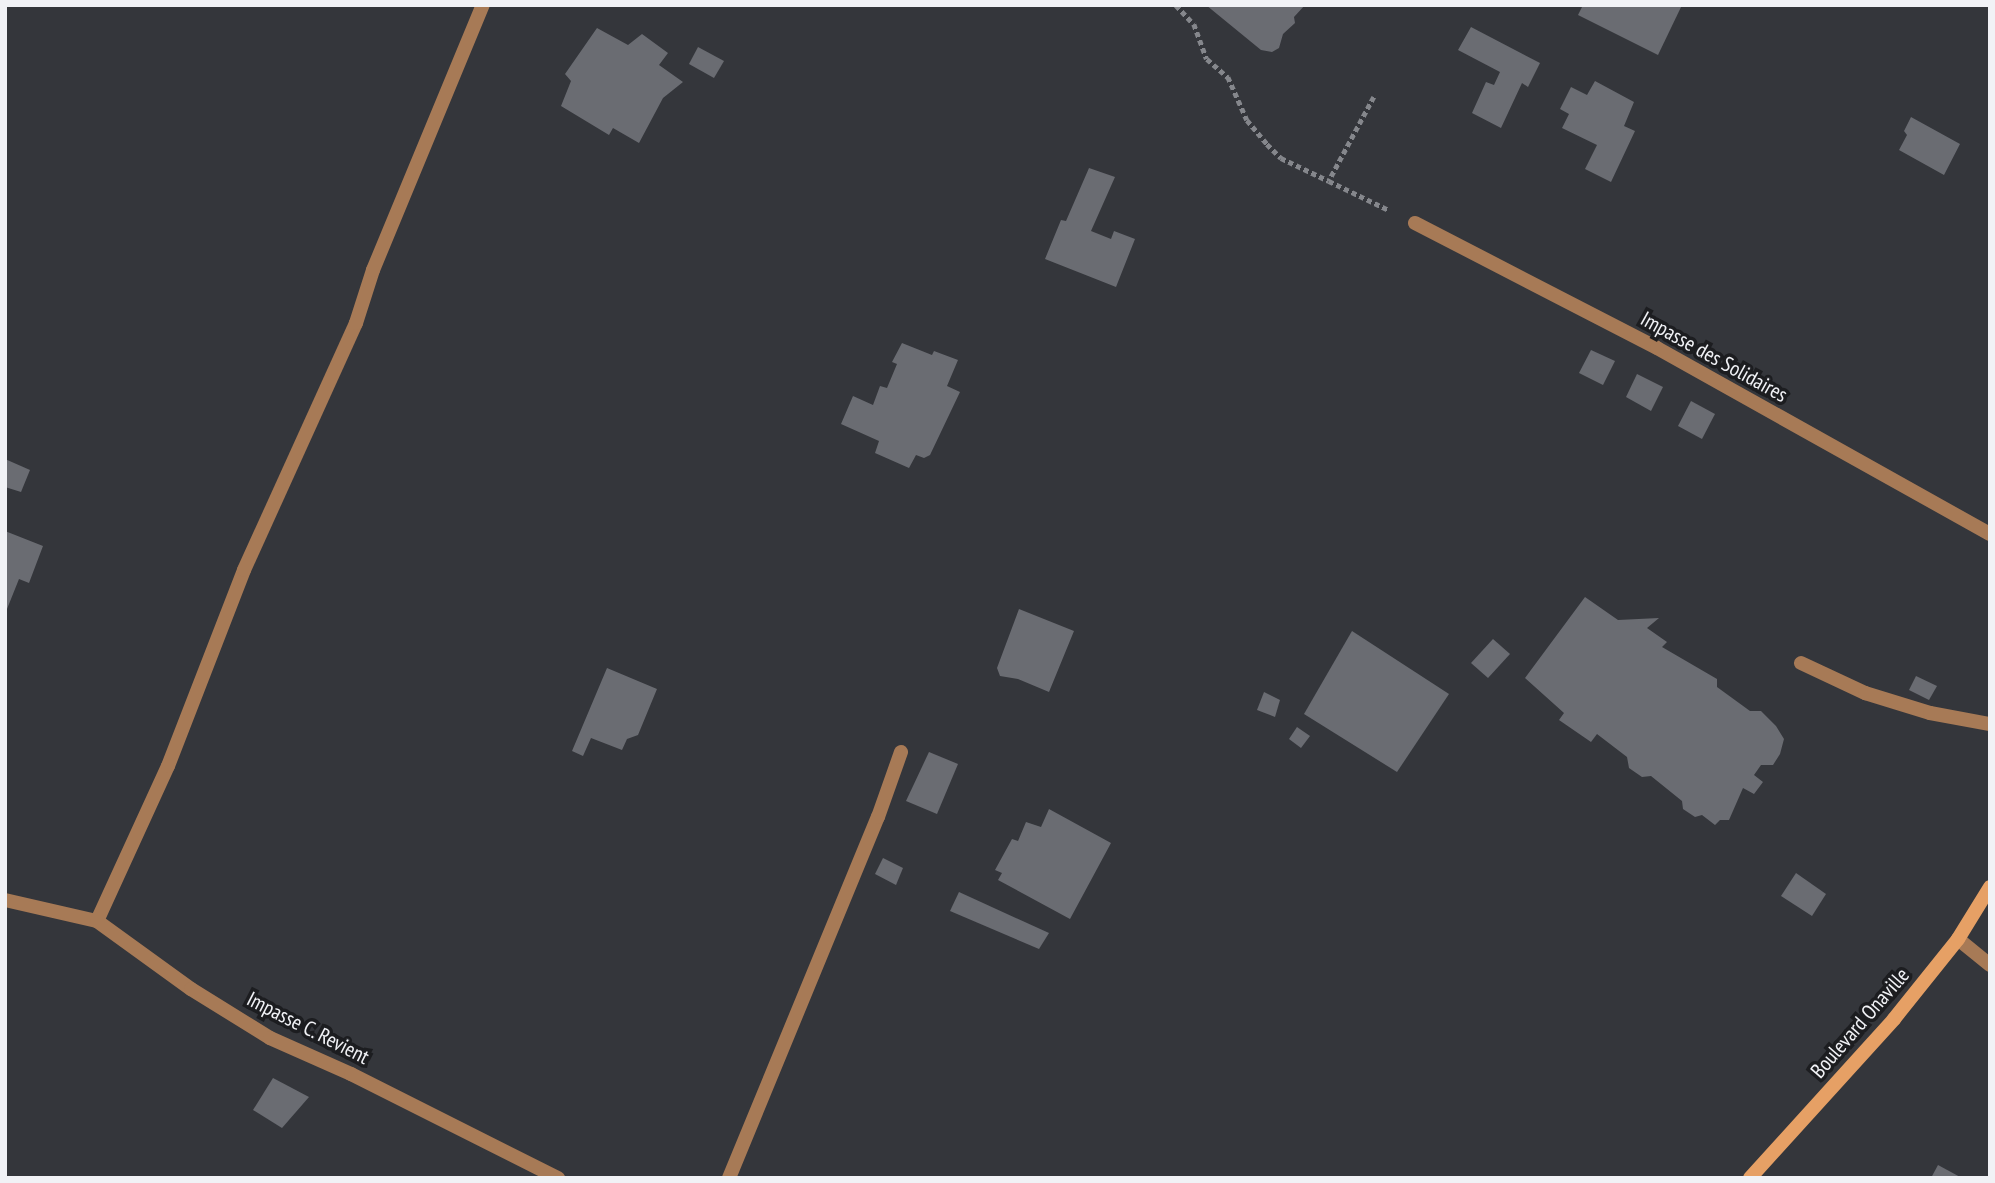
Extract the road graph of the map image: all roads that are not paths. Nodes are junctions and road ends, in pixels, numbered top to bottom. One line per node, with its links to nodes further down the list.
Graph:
1 (483, 5): 9 (street)
2 (1415, 223): 3 (street, Impasse des Solidaires)
3 (1990, 534)
4 (1801, 663): 5 (street)
5 (1990, 724)
6 (901, 752): 13 (street)
7 (1990, 887): 10 (street, Boulevard Onaville)
8 (5, 900): 9 (street, Impasse C. Revient)
9 (97, 921): 12 (street, Impasse C. Revient)
10 (1958, 939): 11 (street); 14 (street, Boulevard Onaville)
11 (1990, 965)
12 (558, 1178)
13 (729, 1178)
14 (1750, 1178)

